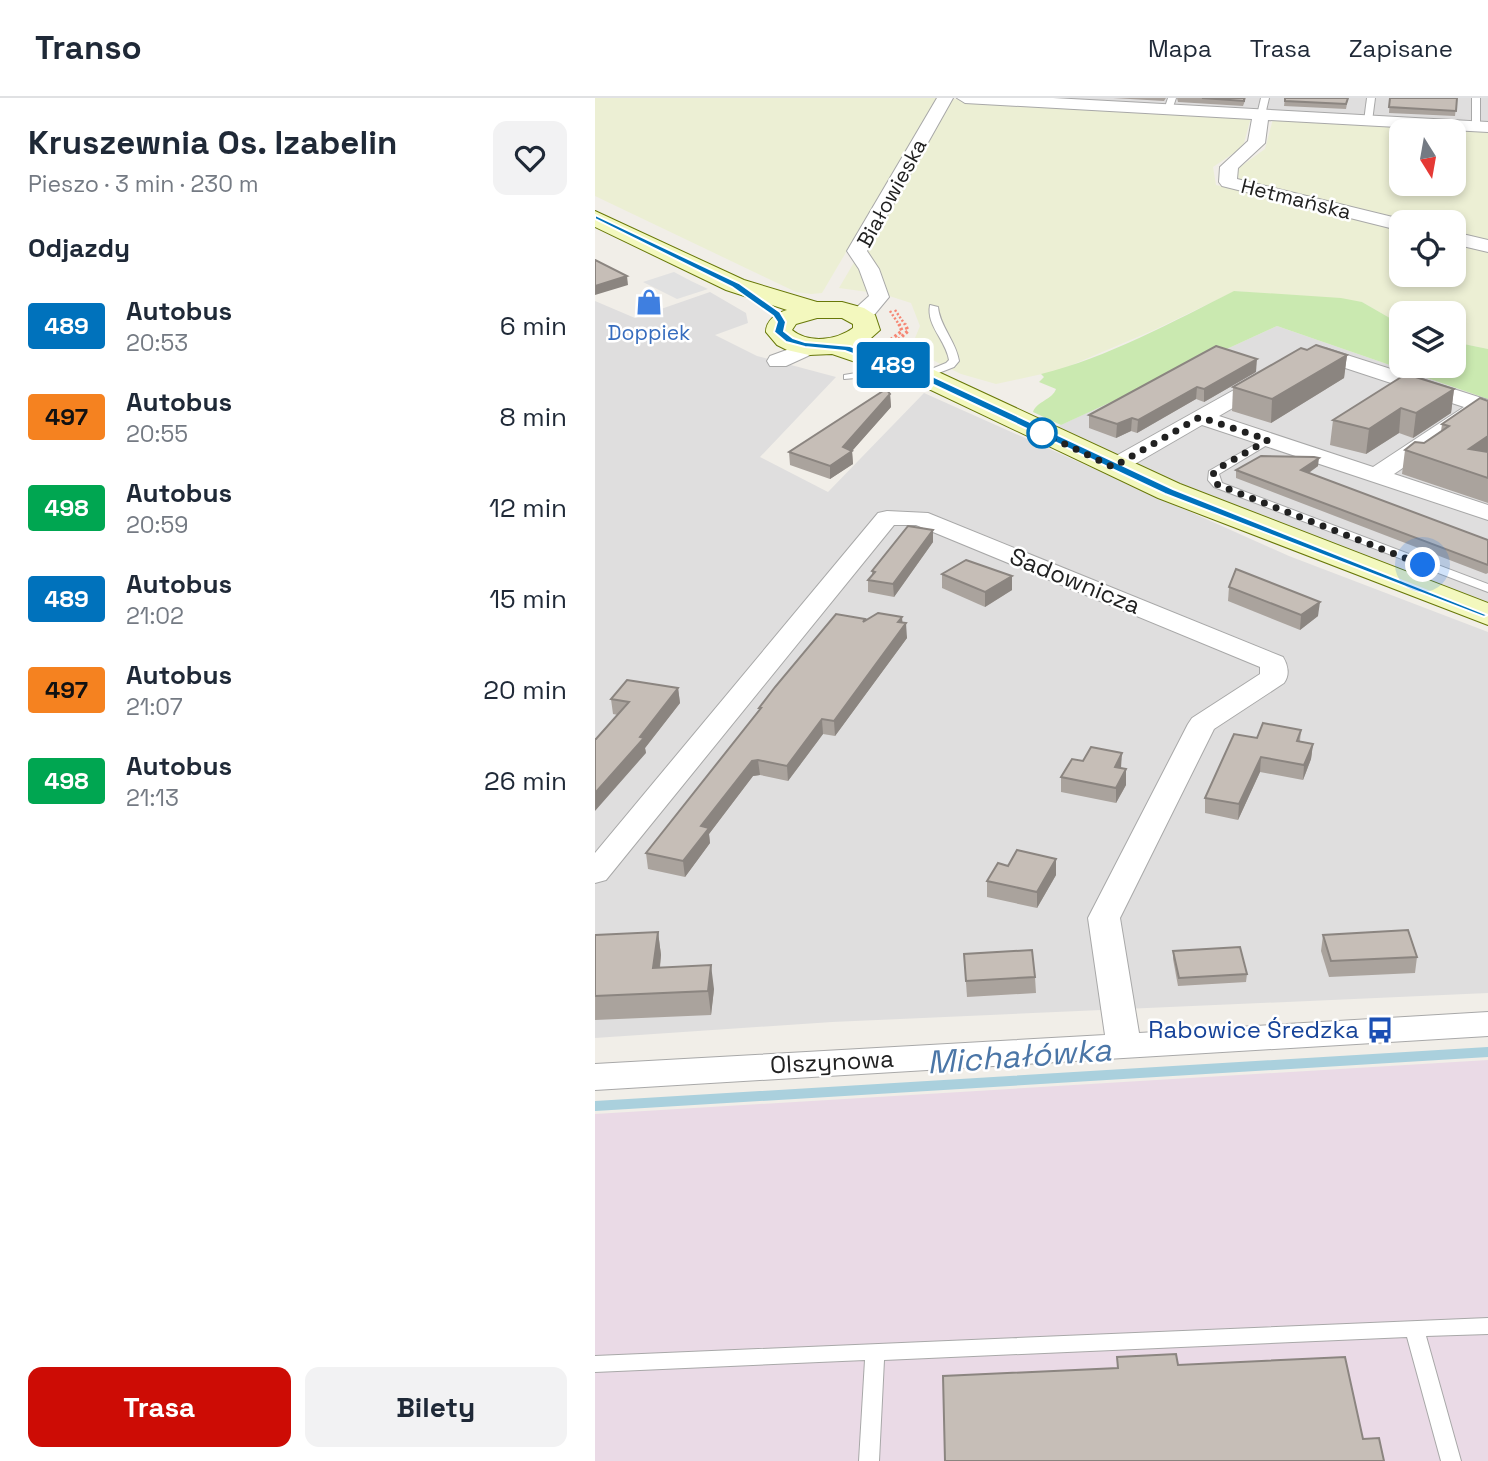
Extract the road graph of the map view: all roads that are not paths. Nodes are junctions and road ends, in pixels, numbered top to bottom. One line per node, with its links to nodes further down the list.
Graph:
1 (945, 98): 15 (street, Białowieska)
2 (965, 98): 5 (street)
3 (1371, 98): 8 (lane)
4 (1476, 98): 9 (lane)
5 (1069, 101): 6 (street)
6 (1170, 104): 7 (street)
7 (1263, 106): 8 (street); 11 (street, Hetmańska)
8 (1368, 121): 9 (street)
9 (1482, 127)
10 (595, 218): 14 (street)
11 (1389, 222)
12 (1466, 240): 13 (street)
13 (1488, 246)
14 (735, 285): 17 (street); 19 (street)
15 (877, 289): 17 (street); 18 (street)
16 (933, 307): 21 (lane)
17 (824, 310): 18 (street); 19 (street)
18 (862, 326): 20 (street); 21 (street)
19 (777, 345): 20 (street)
20 (824, 345): 21 (street)
21 (925, 376): 22 (lane); 26 (street)
22 (848, 377)
23 (1484, 406): 24 (street); 27 (street)
24 (1200, 417): 25 (street); 26 (street)
25 (1268, 440): 27 (street); 29 (lane)
26 (1113, 467): 30 (street)
27 (1375, 476): 28 (street)
28 (1488, 513)
29 (1488, 588)
30 (1488, 615)
31 (595, 873): 33 (street, Sadownicza)
32 (1488, 1024): 33 (street, Olszynowa)
33 (1124, 1045): 34 (street, Olszynowa)
34 (595, 1077)
35 (1488, 1326): 36 (lane)
36 (1415, 1329): 37 (lane); 40 (lane)
37 (875, 1352): 38 (lane); 39 (lane)
38 (595, 1364)
39 (869, 1461)
40 (1451, 1461)

